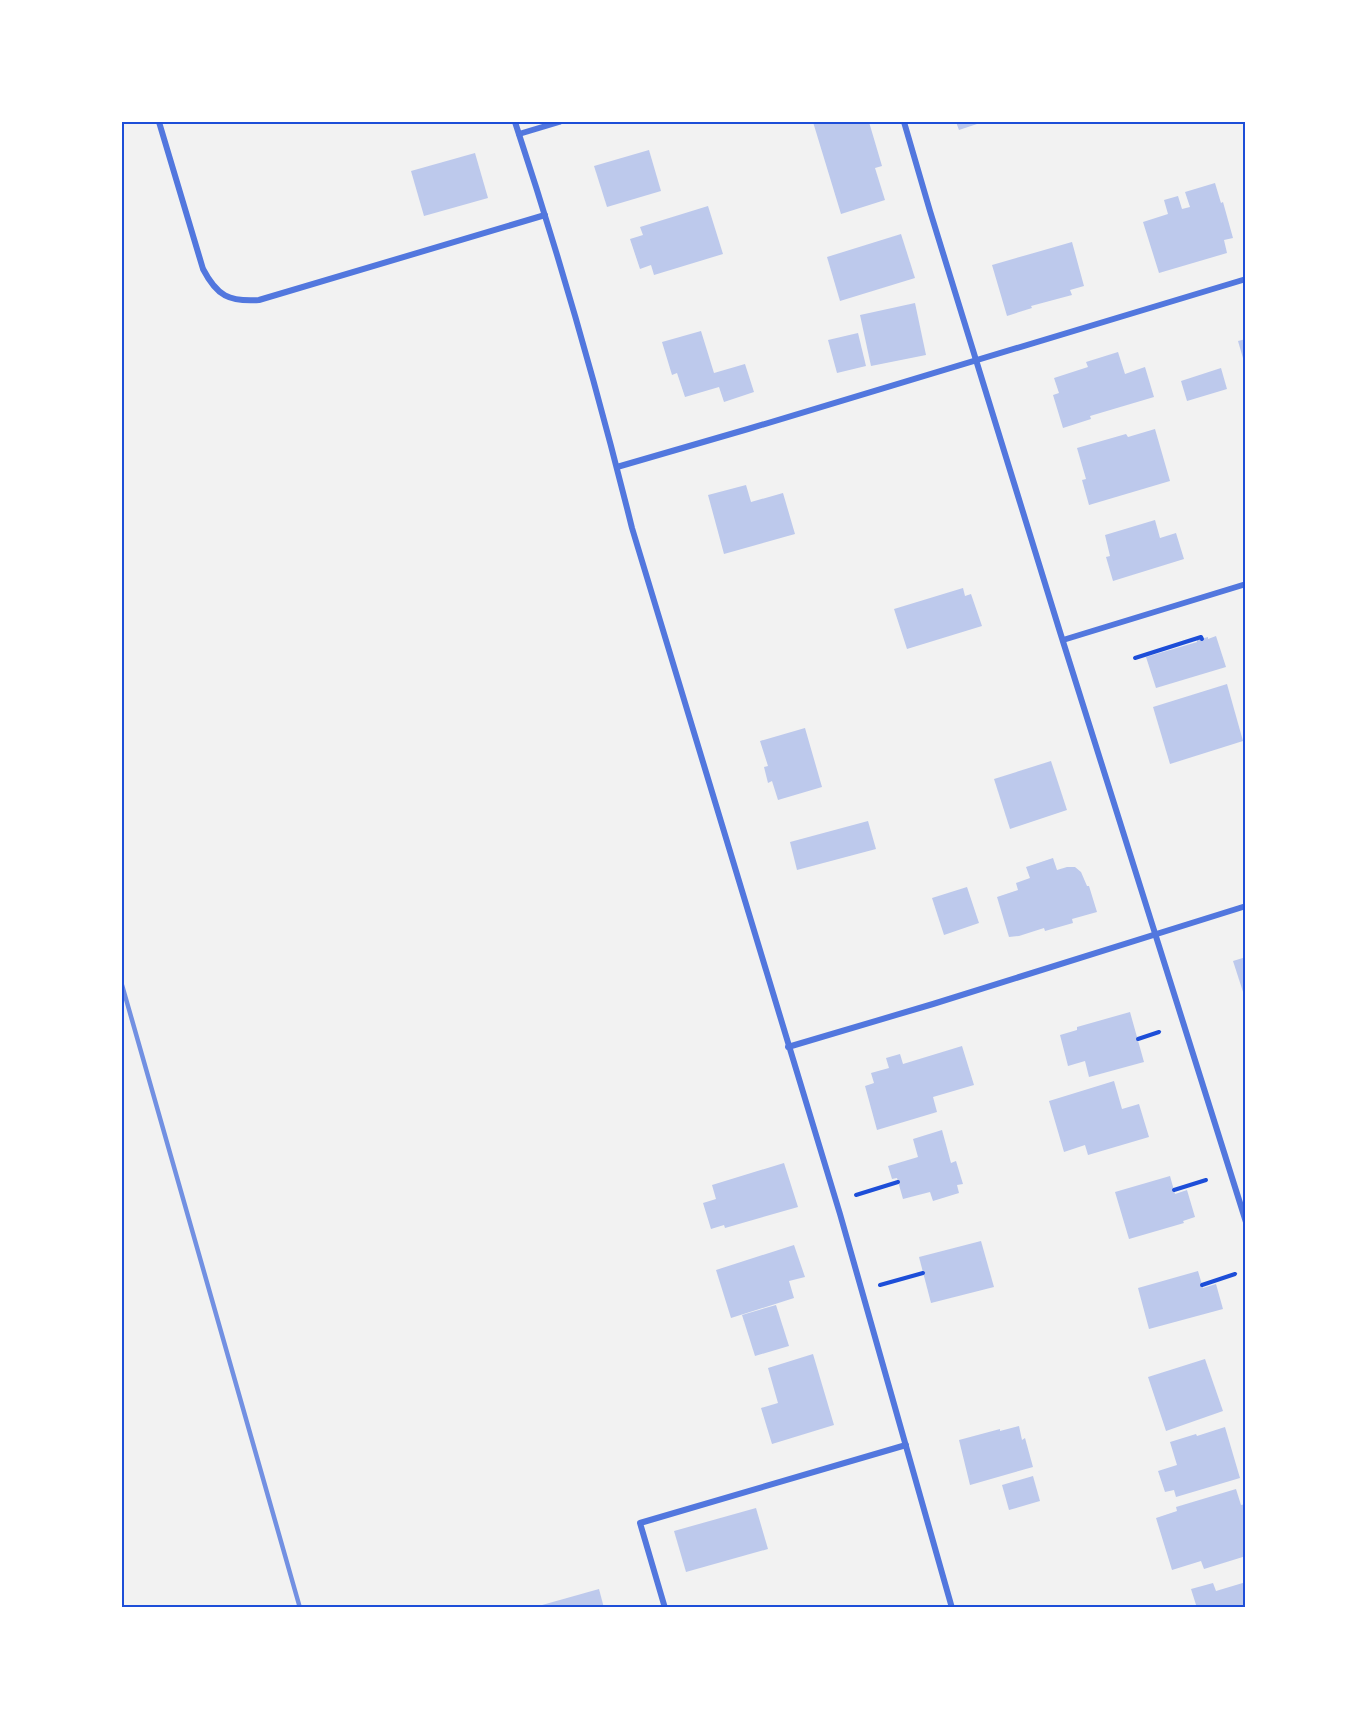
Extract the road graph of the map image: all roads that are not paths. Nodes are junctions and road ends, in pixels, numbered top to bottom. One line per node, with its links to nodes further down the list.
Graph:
1 (159, 122): 6 (street)
2 (515, 122): 5 (street)
3 (559, 122): 5 (street)
4 (904, 122): 8 (street)
5 (519, 134): 6 (street)
6 (545, 215): 9 (street)
7 (1245, 279): 8 (street)
8 (977, 360): 9 (street); 11 (street)
9 (617, 467): 14 (street)
10 (1245, 584): 11 (street)
11 (1063, 640): 13 (street)
12 (1245, 906): 13 (street)
13 (1155, 934): 14 (street); 15 (street)
14 (788, 1047): 16 (street)
15 (1245, 1222)
16 (906, 1445): 17 (street); 18 (street)
17 (665, 1608)
18 (952, 1608)

